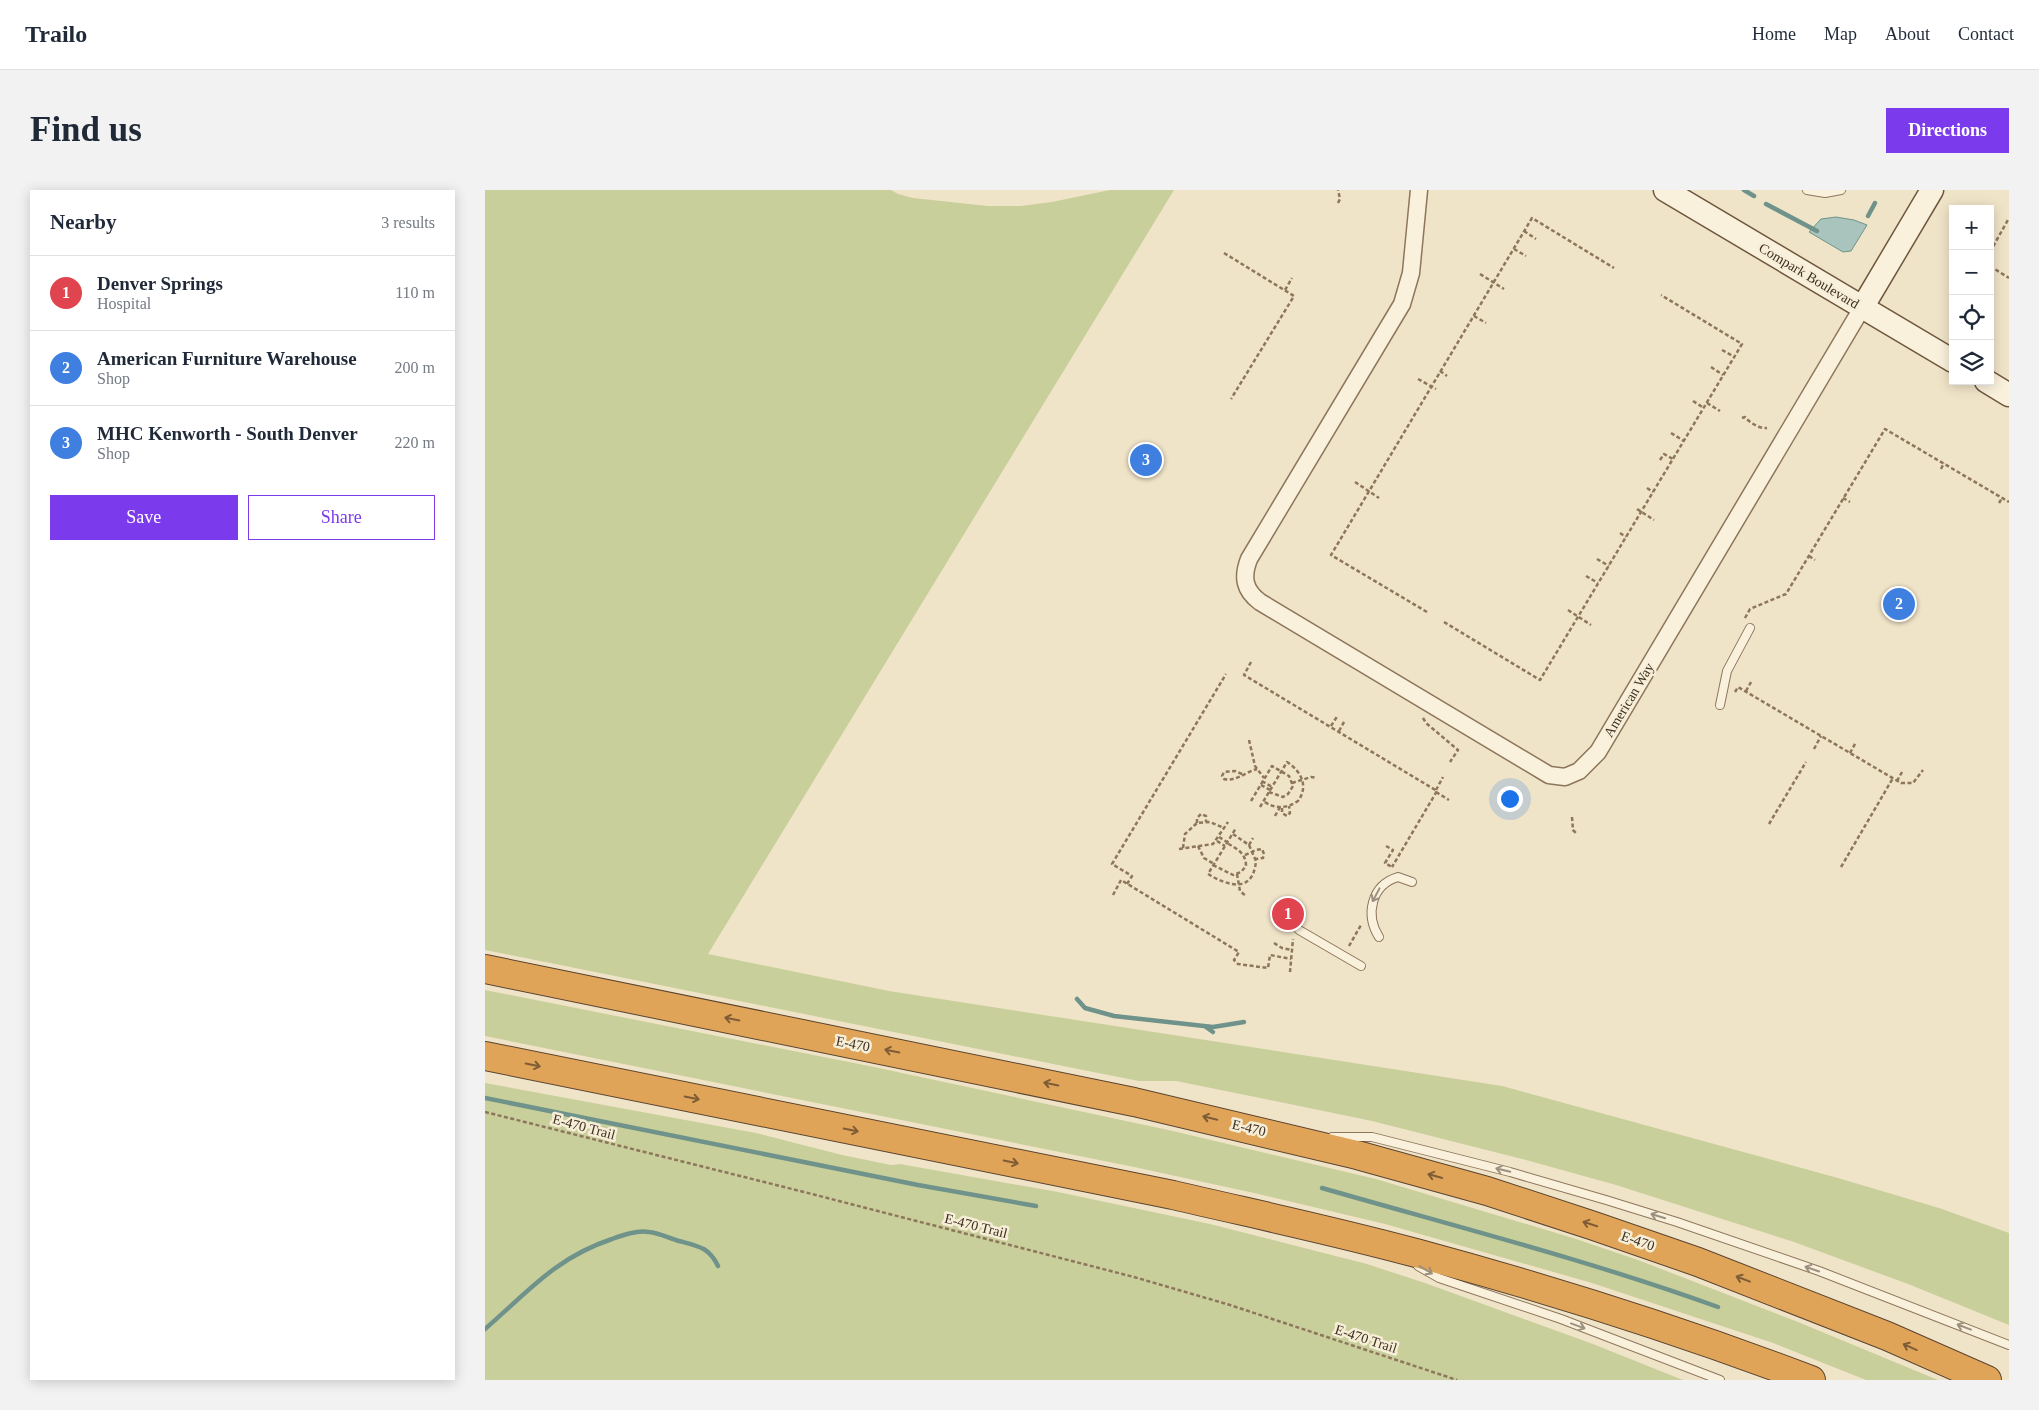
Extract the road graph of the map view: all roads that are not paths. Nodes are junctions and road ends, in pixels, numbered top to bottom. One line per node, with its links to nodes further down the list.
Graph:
1 (1419, 190): 6 (street, American Way)
2 (1665, 190): 6 (street, Compark Boulevard)
3 (1807, 190): 4 (lane)
4 (1841, 190)
5 (1932, 190): 6 (street)
6 (1862, 308): 7 (street, Compark Boulevard)
7 (1949, 360)
8 (1993, 385): 9 (street)
9 (2009, 395)
10 (1750, 628): 11 (lane)
11 (1720, 705)
12 (1412, 882): 14 (lane, one-way to 14)
13 (1299, 930): 15 (lane)
14 (1379, 938)
15 (1361, 966)
16 (485, 969): 19 (highway, E-470, one-way to 16)
17 (485, 1056): 21 (highway, one-way to 21)
18 (1327, 1137): 22 (lane, one-way to 18)
19 (1291, 1138): 20 (lane); 25 (highway, E-470, one-way to 19)
20 (1318, 1138)
21 (1384, 1245): 23 (lane, one-way to 23); 24 (highway)
22 (2009, 1346)
23 (1720, 1380)
24 (1811, 1380)
25 (1987, 1380)

